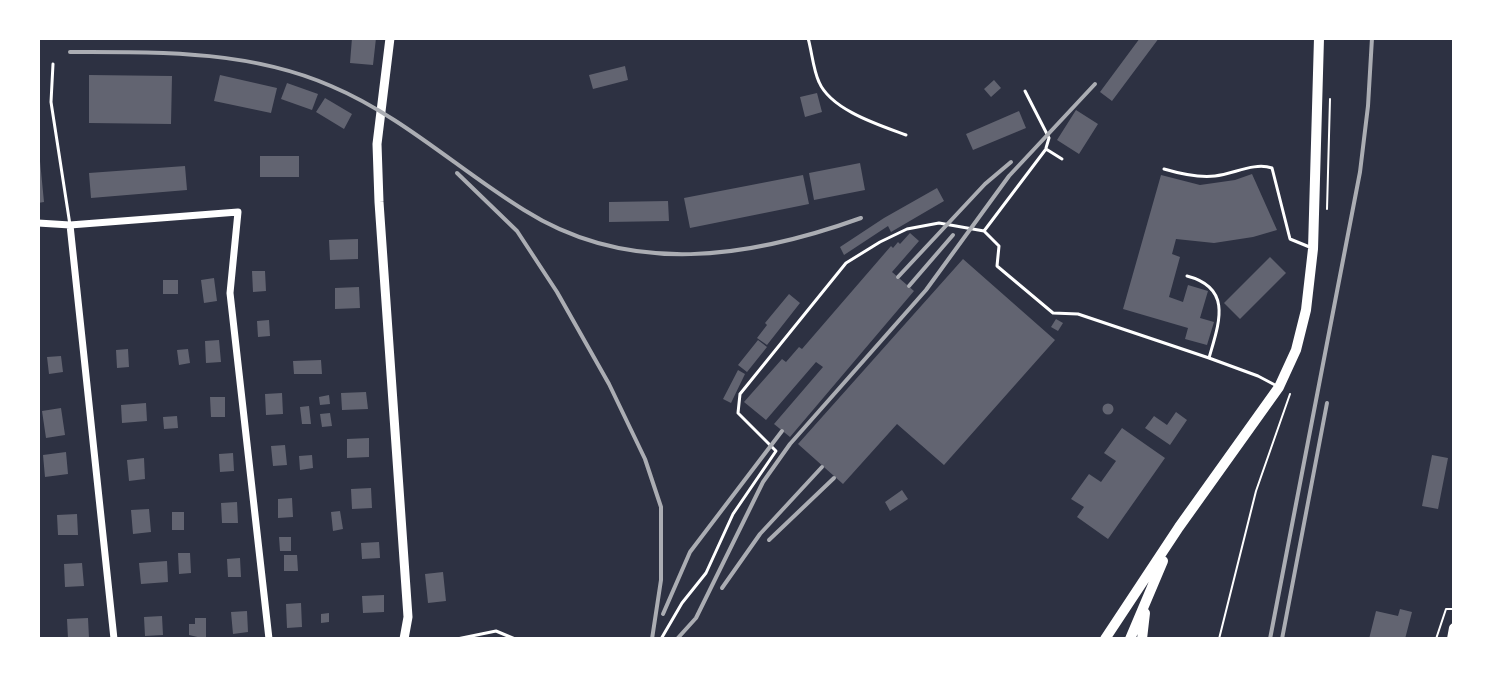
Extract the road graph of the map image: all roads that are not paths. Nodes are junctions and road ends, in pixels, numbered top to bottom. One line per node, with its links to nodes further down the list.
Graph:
1 (390, 38): 22 (street)
2 (808, 38): 6 (lane)
3 (1319, 38): 13 (main road)
4 (53, 64): 11 (lane)
5 (1025, 91): 7 (lane)
6 (906, 135)
7 (1046, 149): 8 (lane); 12 (lane)
8 (1062, 159)
9 (1164, 169): 13 (lane)
10 (38, 223): 11 (street)
11 (70, 225): 20 (street); 21 (street)
12 (984, 231): 15 (lane); 25 (lane)
13 (1313, 249): 16 (main road)
14 (1187, 276): 15 (lane)
15 (1209, 358): 16 (lane)
16 (1279, 387): 17 (main road)
17 (1179, 527): 18 (main road); 26 (main road)
18 (1153, 581): 27 (main road); 28 (main road)
19 (1454, 628): 29 (main road)
20 (114, 639)
21 (269, 639)
22 (404, 639)
23 (457, 639): 24 (lane)
24 (515, 639)
25 (661, 639)
26 (1105, 639)
27 (1130, 639)
28 (1142, 639)
29 (1452, 639)

